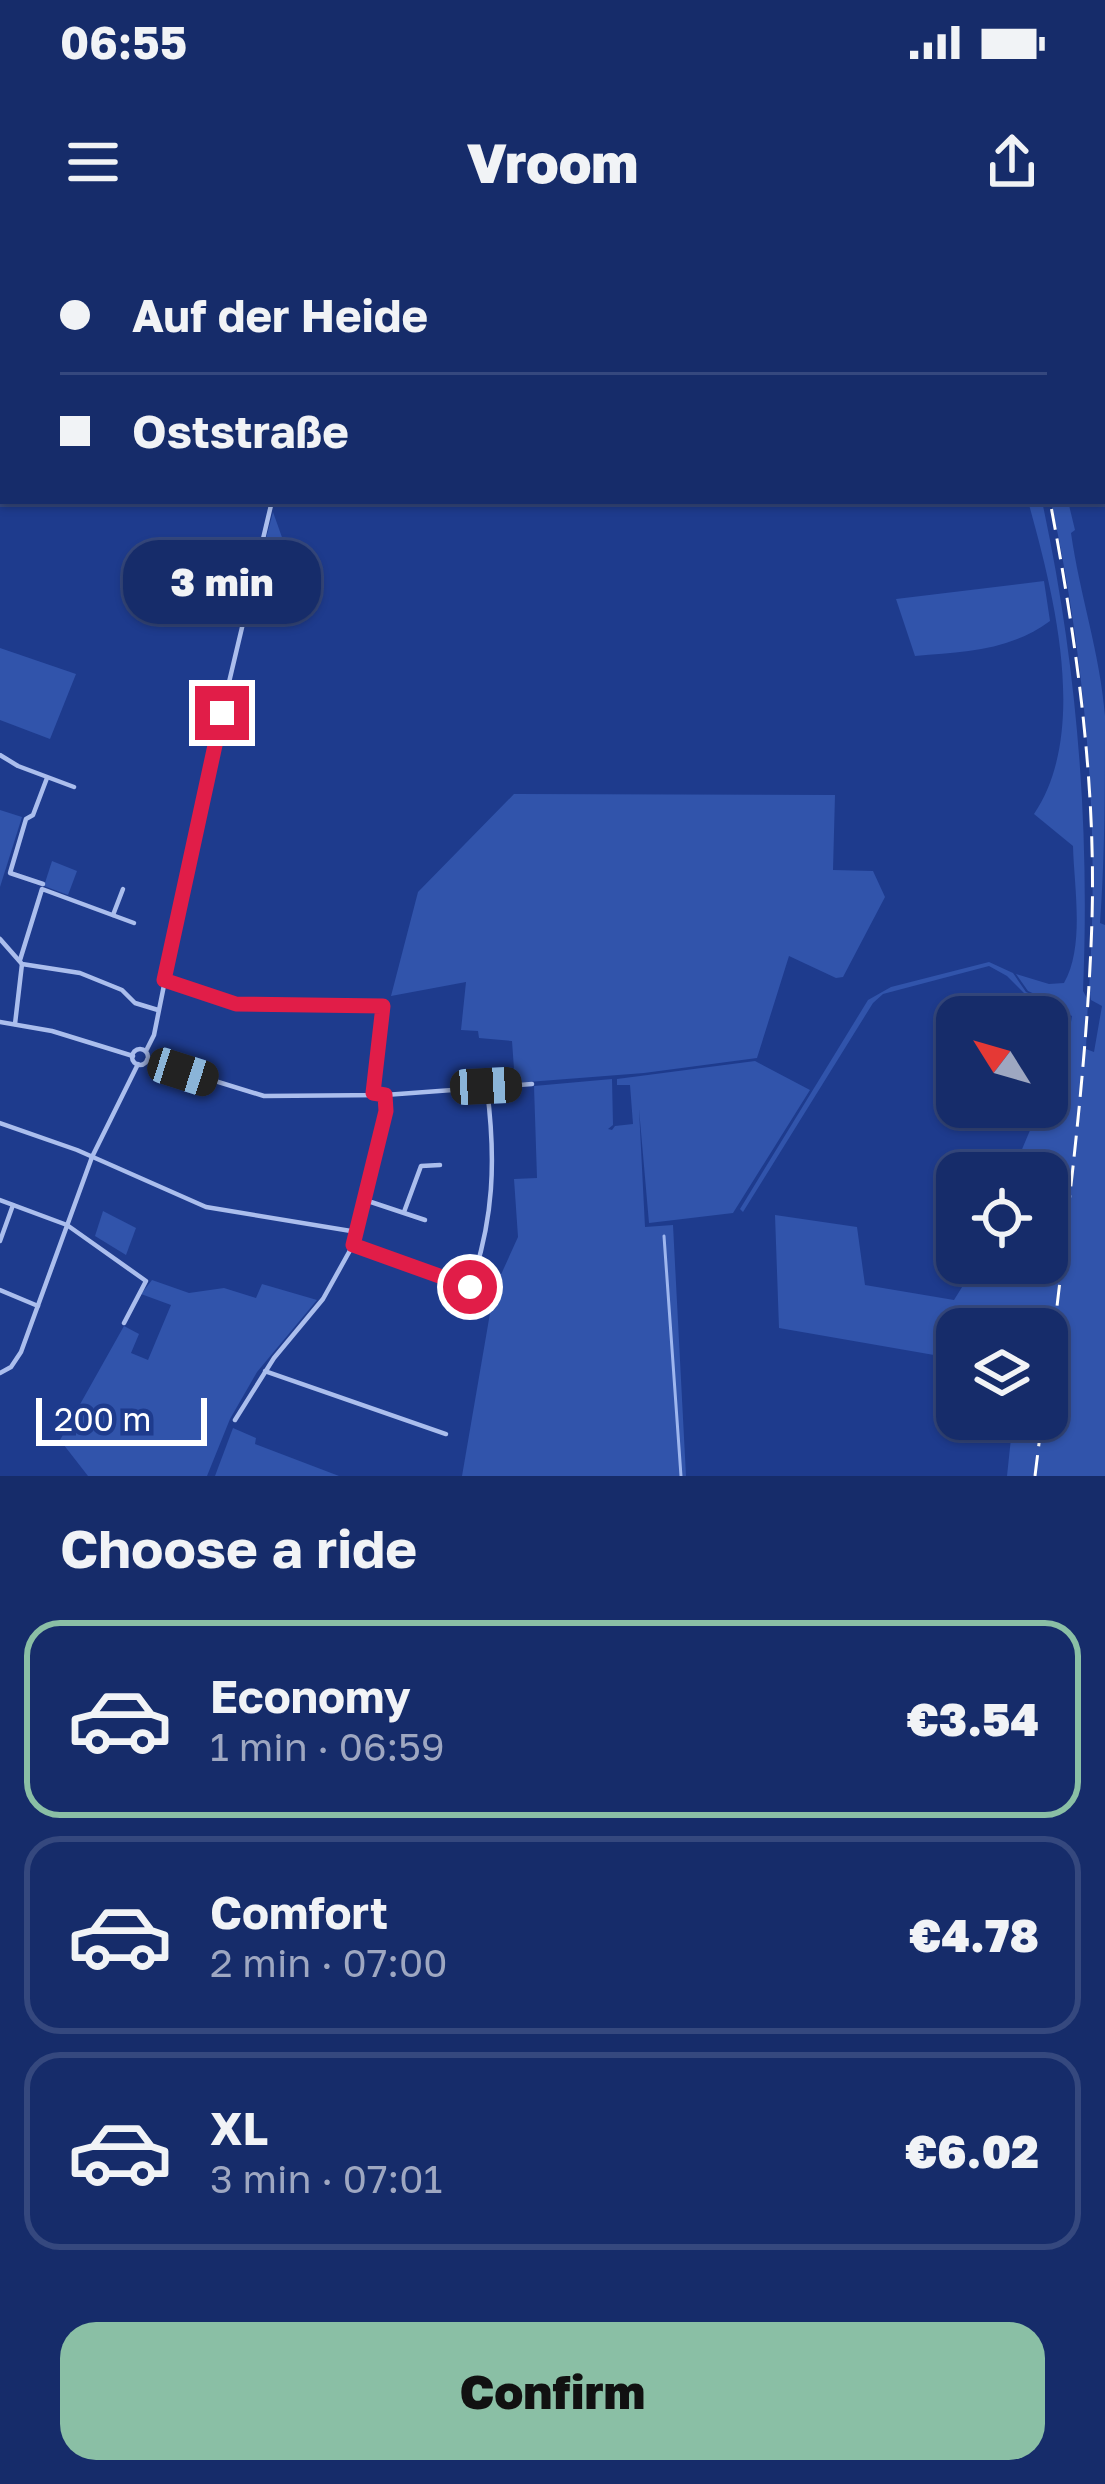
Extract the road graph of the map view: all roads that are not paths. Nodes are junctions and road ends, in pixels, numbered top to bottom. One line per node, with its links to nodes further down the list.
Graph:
1 (271, 504): 11 (street)
2 (0, 755): 3 (street)
3 (47, 778): 4 (street); 5 (street)
4 (74, 787)
5 (44, 884)
6 (124, 889): 7 (street)
7 (113, 915): 8 (street); 10 (street)
8 (134, 923)
9 (0, 939): 10 (street)
10 (21, 962): 12 (street); 14 (street)
11 (164, 980): 12 (street); 21 (street)
12 (160, 1010): 15 (street)
13 (0, 1022): 14 (street)
14 (15, 1024): 16 (street)
15 (146, 1051): 16 (street); 17 (street)
16 (133, 1056): 18 (street)
17 (147, 1060): 18 (street); 21 (street)
18 (138, 1064): 24 (street)
19 (532, 1084): 20 (street)
20 (486, 1086): 22 (street); 34 (street)
21 (373, 1093): 22 (street)
22 (385, 1095): 27 (street)
23 (0, 1123): 24 (street)
24 (92, 1157): 31 (street); 32 (street)
25 (440, 1165): 29 (street)
26 (0, 1200): 28 (street)
27 (365, 1200): 29 (street); 32 (street)
28 (13, 1205): 31 (street); 33 (street)
29 (404, 1212): 30 (street)
30 (425, 1220)
31 (67, 1225): 36 (street); 37 (street)
32 (357, 1232): 34 (street)
33 (0, 1241)
34 (353, 1245): 38 (street)
35 (0, 1290): 36 (street)
36 (38, 1306): 39 (street)
37 (124, 1323)
38 (265, 1371): 40 (street); 41 (street)
39 (0, 1373)
40 (235, 1420)
41 (446, 1434)

